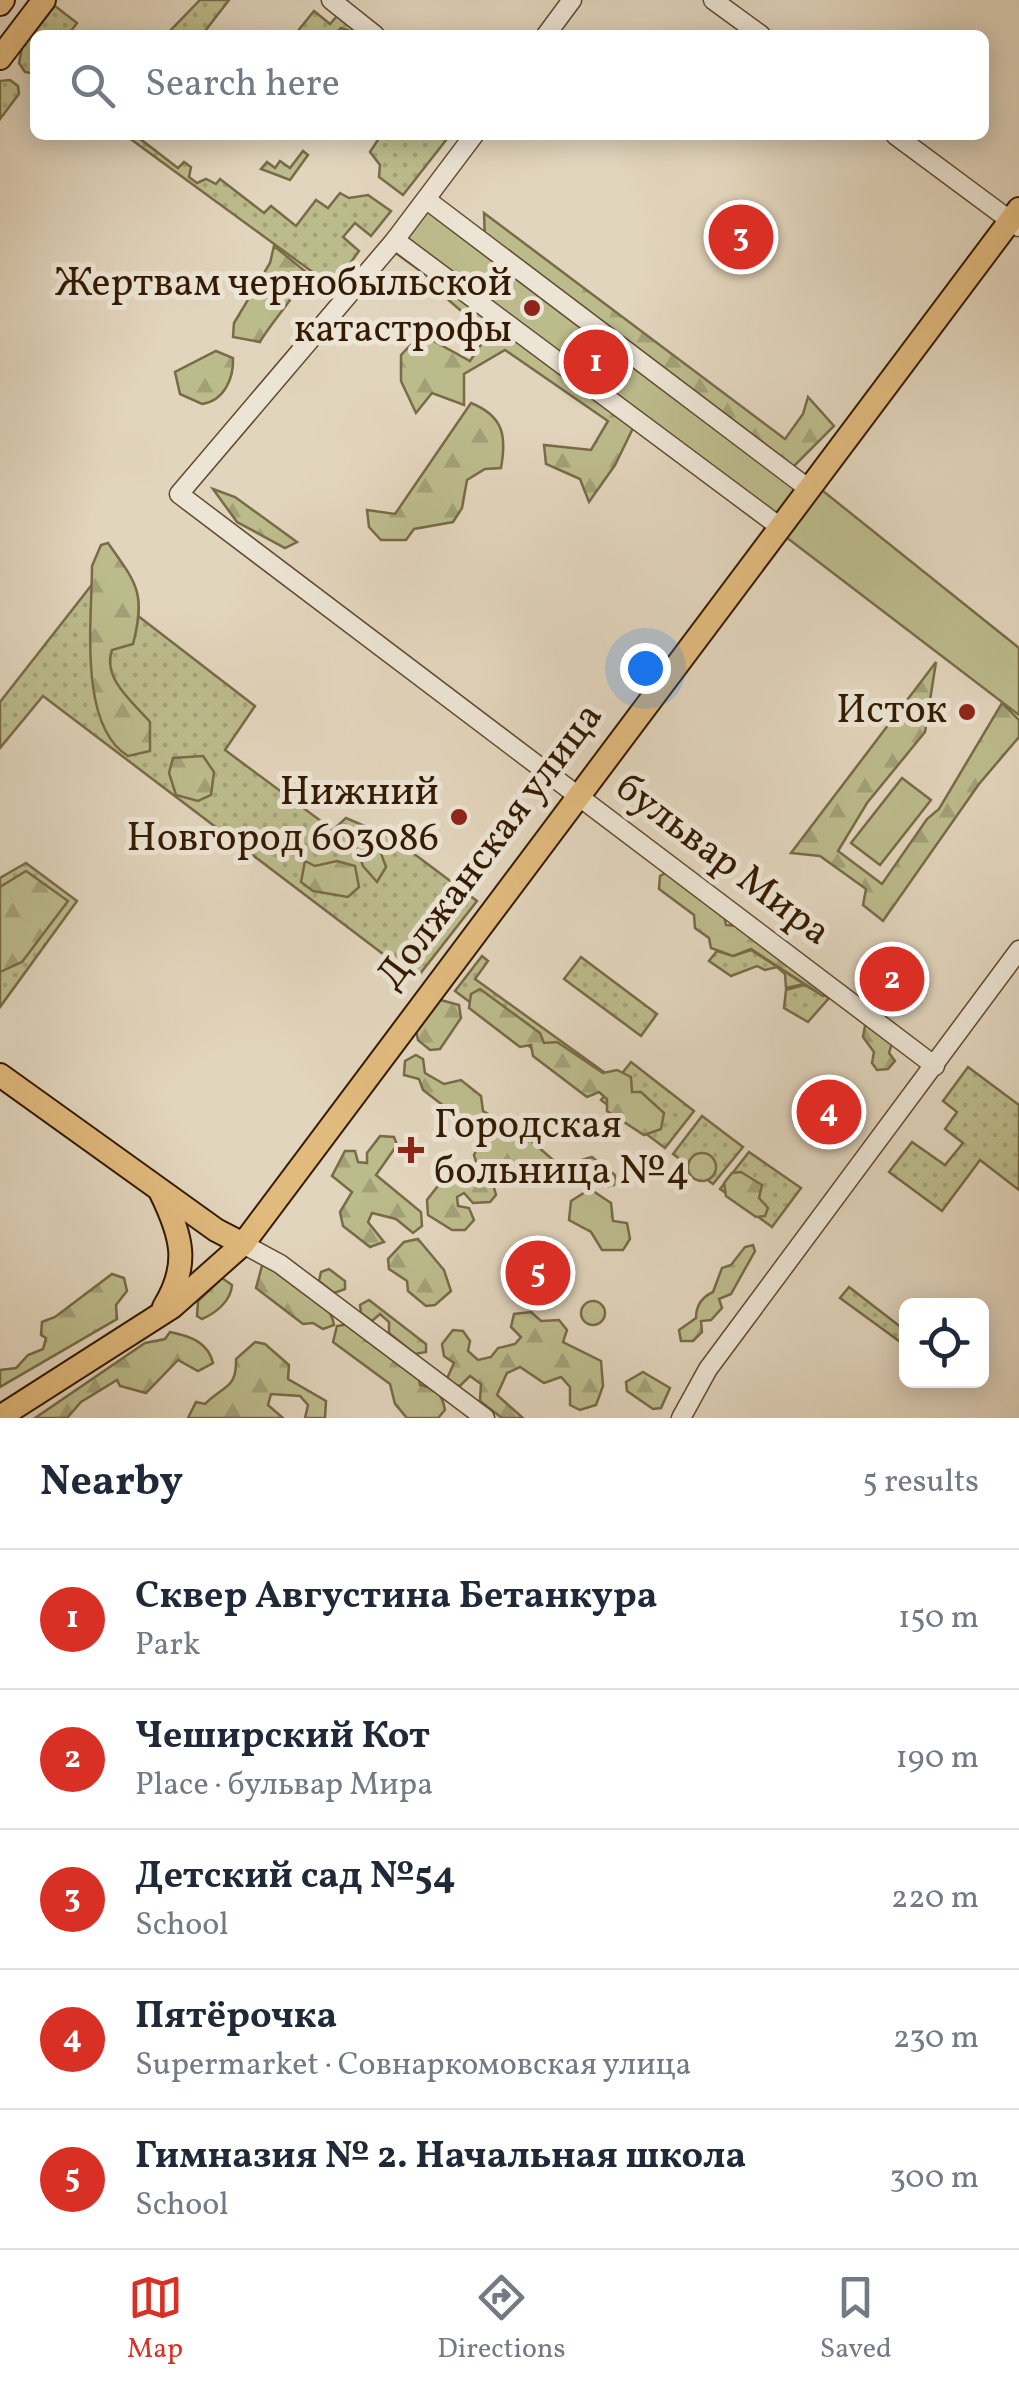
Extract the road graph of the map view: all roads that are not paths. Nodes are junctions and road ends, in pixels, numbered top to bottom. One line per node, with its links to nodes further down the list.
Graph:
1 (44, 0): 8 (main road)
2 (331, 0): 5 (street)
3 (572, 0): 6 (street)
4 (714, 0): 7 (street)
5 (369, 30)
6 (550, 30)
7 (753, 30)
8 (0, 58)
9 (470, 140): 11 (street)
10 (902, 140): 12 (street)
11 (427, 200): 13 (street); 14 (street)
12 (1016, 219): 14 (main road, Должанская улица)
13 (395, 240): 15 (street); 16 (street, бульвар Мира)
14 (810, 490): 15 (main road, Должанская улица)
15 (780, 526): 16 (main road, Должанская улица)
16 (579, 796): 18 (street, бульвар Мира); 21 (main road, Должанская улица)
17 (1019, 950): 18 (street)
18 (935, 1066): 25 (street)
19 (0, 1076): 20 (main road)
20 (160, 1190): 21 (main road); 22 (main road)
21 (242, 1244): 22 (main road, Должанская улица); 24 (street)
22 (157, 1317): 23 (main road, Должанская улица)
23 (0, 1417)
24 (485, 1418)
25 (681, 1418)

